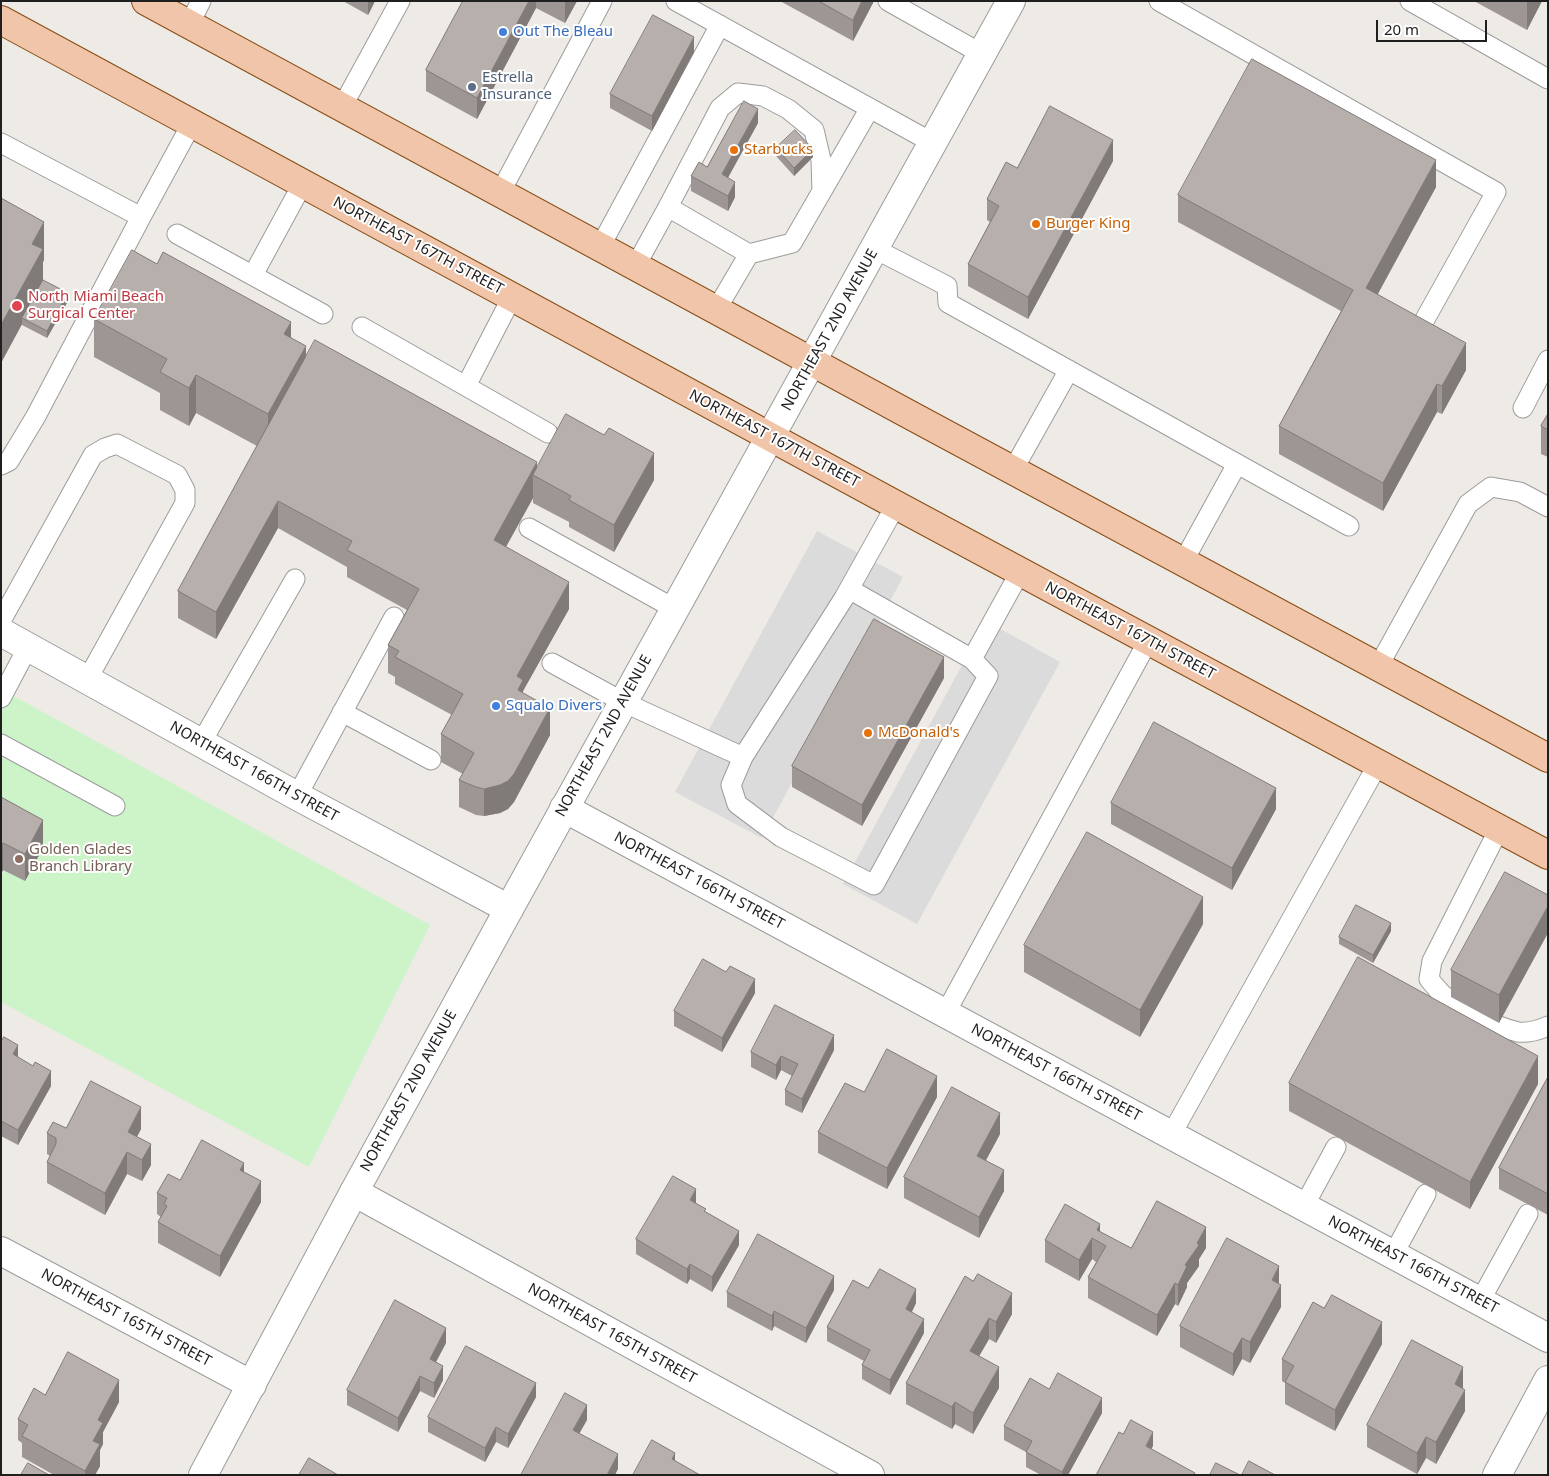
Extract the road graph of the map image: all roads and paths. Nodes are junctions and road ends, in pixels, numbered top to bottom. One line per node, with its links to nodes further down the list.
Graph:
1 (146, 1): 9 (main road)
2 (400, 1): 14 (lane)
3 (602, 1): 21 (lane)
4 (676, 1): 11 (lane)
5 (888, 1): 12 (lane)
6 (1011, 1): 12 (street, NORTHEAST 2ND AVENUE)
7 (1159, 1): 33 (lane)
8 (1410, 1): 13 (lane)
9 (195, 13): 14 (main road)
10 (1, 20): 16 (main road, NORTHEAST 167TH STREET)
11 (720, 25): 15 (lane); 25 (lane)
12 (982, 54): 18 (street, NORTHEAST 2ND AVENUE)
13 (1548, 79)
14 (342, 107): 21 (main road)
15 (870, 108): 18 (lane); 20 (lane)
16 (192, 123): 19 (main road, NORTHEAST 167TH STREET); 23 (lane)
17 (1, 143): 23 (lane)
18 (933, 143): 26 (street, NORTHEAST 2ND AVENUE)
19 (303, 183): 29 (lane); 30 (main road, NORTHEAST 167TH STREET)
20 (822, 191): 22 (lane); 27 (lane)
21 (500, 193): 25 (main road)
22 (668, 207): 27 (lane); 28 (lane)
23 (141, 217): 43 (lane)
24 (177, 234): 29 (lane)
25 (600, 247): 28 (main road)
26 (875, 249): 36 (street, NORTHEAST 2ND AVENUE); 37 (lane)
27 (749, 254): 31 (lane)
28 (635, 267): 31 (main road)
29 (253, 275): 32 (lane)
30 (512, 297): 38 (lane); 41 (main road, NORTHEAST 167TH STREET)
31 (716, 310): 36 (main road)
32 (323, 314)
33 (1424, 320)
34 (362, 327): 38 (lane)
35 (1548, 360): 39 (lane)
36 (812, 362): 41 (street, NORTHEAST 2ND AVENUE); 44 (main road)
37 (1068, 370): 42 (lane); 44 (lane)
38 (466, 386): 40 (lane)
39 (1523, 408)
40 (548, 433)
41 (771, 437): 45 (main road, NORTHEAST 167TH STREET); 53 (street, NORTHEAST 2ND AVENUE)
42 (1237, 464): 47 (lane); 49 (lane)
43 (1, 465)
44 (1013, 470): 49 (main road)
45 (896, 505): 50 (main road, NORTHEAST 167TH STREET); 52 (lane)
46 (1548, 507): 61 (lane)
47 (1349, 526)
48 (529, 528): 53 (lane)
49 (1183, 562): 61 (main road)
50 (1020, 572): 57 (main road, NORTHEAST 167TH STREET); 59 (lane)
51 (295, 579): 66 (lane)
52 (849, 589): 59 (lane); 68 (lane)
53 (675, 609): 64 (street, NORTHEAST 2ND AVENUE)
54 (394, 617): 65 (lane)
55 (1, 621): 62 (lane)
56 (1, 632): 58 (street, NORTHEAST 166TH STREET)
57 (1148, 641): 71 (main road, NORTHEAST 167TH STREET); 78 (lane)
58 (28, 647): 62 (street, NORTHEAST 166TH STREET); 63 (lane)
59 (972, 659): 68 (lane)
60 (552, 663): 64 (lane)
61 (1378, 667): 69 (main road)
62 (87, 680): 66 (street, NORTHEAST 166TH STREET)
63 (1, 698)
64 (623, 702): 68 (lane); 74 (street, NORTHEAST 2ND AVENUE)
65 (342, 712): 70 (lane); 72 (lane)
66 (201, 743): 72 (street, NORTHEAST 166TH STREET)
67 (1, 744): 73 (lane)
68 (744, 757)
69 (1548, 758)
70 (431, 760)
71 (1378, 764): 75 (main road, NORTHEAST 167TH STREET); 80 (lane)
72 (297, 796): 77 (street, NORTHEAST 166TH STREET)
73 (115, 806)
74 (564, 808): 77 (street, NORTHEAST 2ND AVENUE); 78 (street, NORTHEAST 166TH STREET)
75 (1499, 829): 76 (main road, NORTHEAST 167TH STREET); 79 (lane)
76 (1548, 855)
77 (509, 909): 82 (street, NORTHEAST 2ND AVENUE)
78 (945, 1014): 80 (street, NORTHEAST 166TH STREET)
79 (1548, 1026)
80 (1171, 1135): 84 (street, NORTHEAST 166TH STREET)
81 (1336, 1147): 84 (lane)
82 (354, 1192): 91 (street, NORTHEAST 2ND AVENUE); 93 (street, NORTHEAST 165TH STREET)
83 (1426, 1194): 87 (lane)
84 (1304, 1206): 87 (street, NORTHEAST 166TH STREET)
85 (1528, 1214): 88 (lane)
86 (1, 1251): 91 (street, NORTHEAST 165TH STREET)
87 (1393, 1255): 88 (street, NORTHEAST 166TH STREET)
88 (1480, 1301): 89 (street, NORTHEAST 166TH STREET)
89 (1548, 1338)
90 (1548, 1380): 94 (street)
91 (252, 1385): 92 (street, NORTHEAST 2ND AVENUE)
92 (203, 1475)
93 (870, 1475)
94 (1497, 1475)

